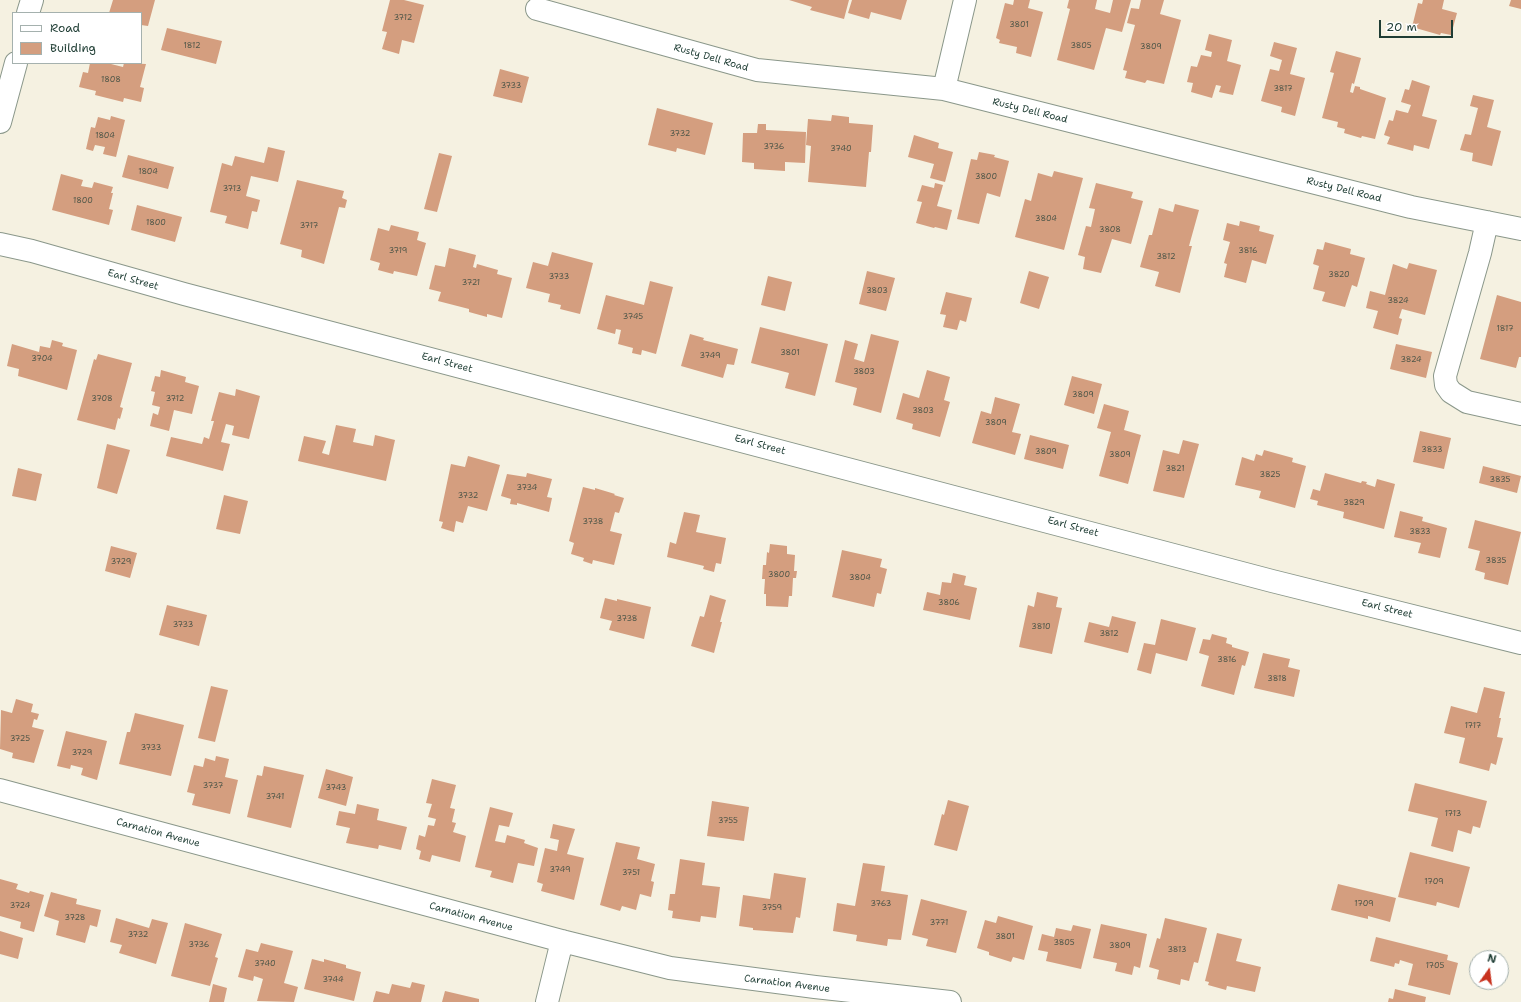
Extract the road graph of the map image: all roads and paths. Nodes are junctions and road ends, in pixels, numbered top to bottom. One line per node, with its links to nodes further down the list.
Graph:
1 (32, 0): 4 (street)
2 (965, 0): 6 (street)
3 (537, 9): 6 (street, Rusty Dell Road)
4 (28, 12)
5 (16, 64): 7 (street)
6 (944, 89): 8 (street, Rusty Dell Road)
7 (0, 122)
8 (1487, 222): 9 (street, Rusty Dell Road); 11 (street)
9 (1521, 230)
10 (0, 244): 12 (street, Earl Street)
11 (1521, 414)
12 (1521, 643)
13 (0, 790): 14 (street, Carnation Avenue)
14 (562, 941): 15 (street); 16 (street, Carnation Avenue)
15 (547, 1002)
16 (950, 1002)

